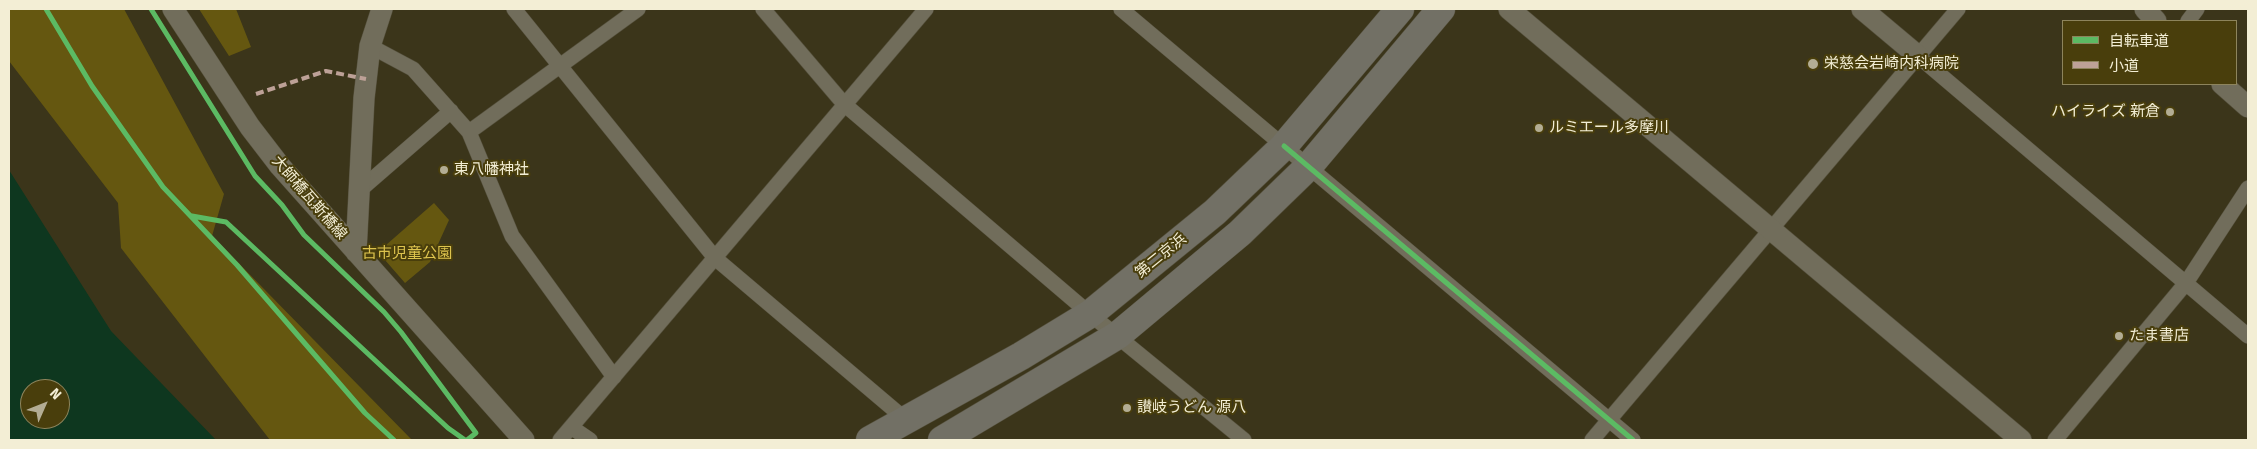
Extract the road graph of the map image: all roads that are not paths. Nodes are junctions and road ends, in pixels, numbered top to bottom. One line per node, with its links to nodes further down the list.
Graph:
1 (173, 9): 30 (street, 大師橋瓦斯橋線)
2 (382, 9): 17 (street)
3 (514, 9): 19 (street)
4 (638, 9): 19 (street)
5 (763, 9): 21 (street)
6 (926, 9): 21 (street)
7 (1121, 9): 25 (street)
8 (1400, 9): 25 (highway, 第二京浜)
9 (1441, 9): 26 (highway)
10 (1509, 9): 29 (street)
11 (1862, 9): 18 (street)
12 (1958, 9): 18 (street)
13 (2145, 9): 15 (street)
14 (2197, 9): 16 (street)
15 (2155, 20)
16 (2189, 20)
17 (370, 46): 23 (street); 27 (street)
18 (1918, 56): 29 (street); 32 (street)
19 (560, 68): 24 (street); 31 (street)
20 (2223, 85): 22 (street)
21 (844, 104): 31 (street); 33 (street)
22 (2248, 107)
23 (451, 111): 24 (street); 27 (street)
24 (469, 132): 36 (street)
25 (1284, 146): 26 (street); 33 (highway, 第二京浜)
26 (1309, 166): 34 (highway); 38 (street)
27 (360, 190): 30 (street)
28 (2247, 193): 32 (street)
29 (1771, 230): 38 (street); 48 (street)
30 (356, 252): 40 (street, 大師橋瓦斯橋線)
31 (715, 258): 36 (street); 37 (street)
32 (2186, 283): 35 (street); 49 (street)
33 (1090, 314): 34 (street); 37 (highway, 第二京浜)
34 (1118, 335): 44 (highway); 45 (street)
35 (2248, 336)
36 (614, 377): 39 (street)
37 (905, 419): 43 (highway, 第二京浜)
38 (1610, 420): 46 (street); 47 (street)
39 (571, 427): 41 (street); 42 (street)
40 (524, 440)
41 (560, 440)
42 (590, 440)
43 (870, 440)
44 (943, 440)
45 (1244, 440)
46 (1592, 440)
47 (1633, 440)
48 (2021, 440)
49 (2055, 440)

